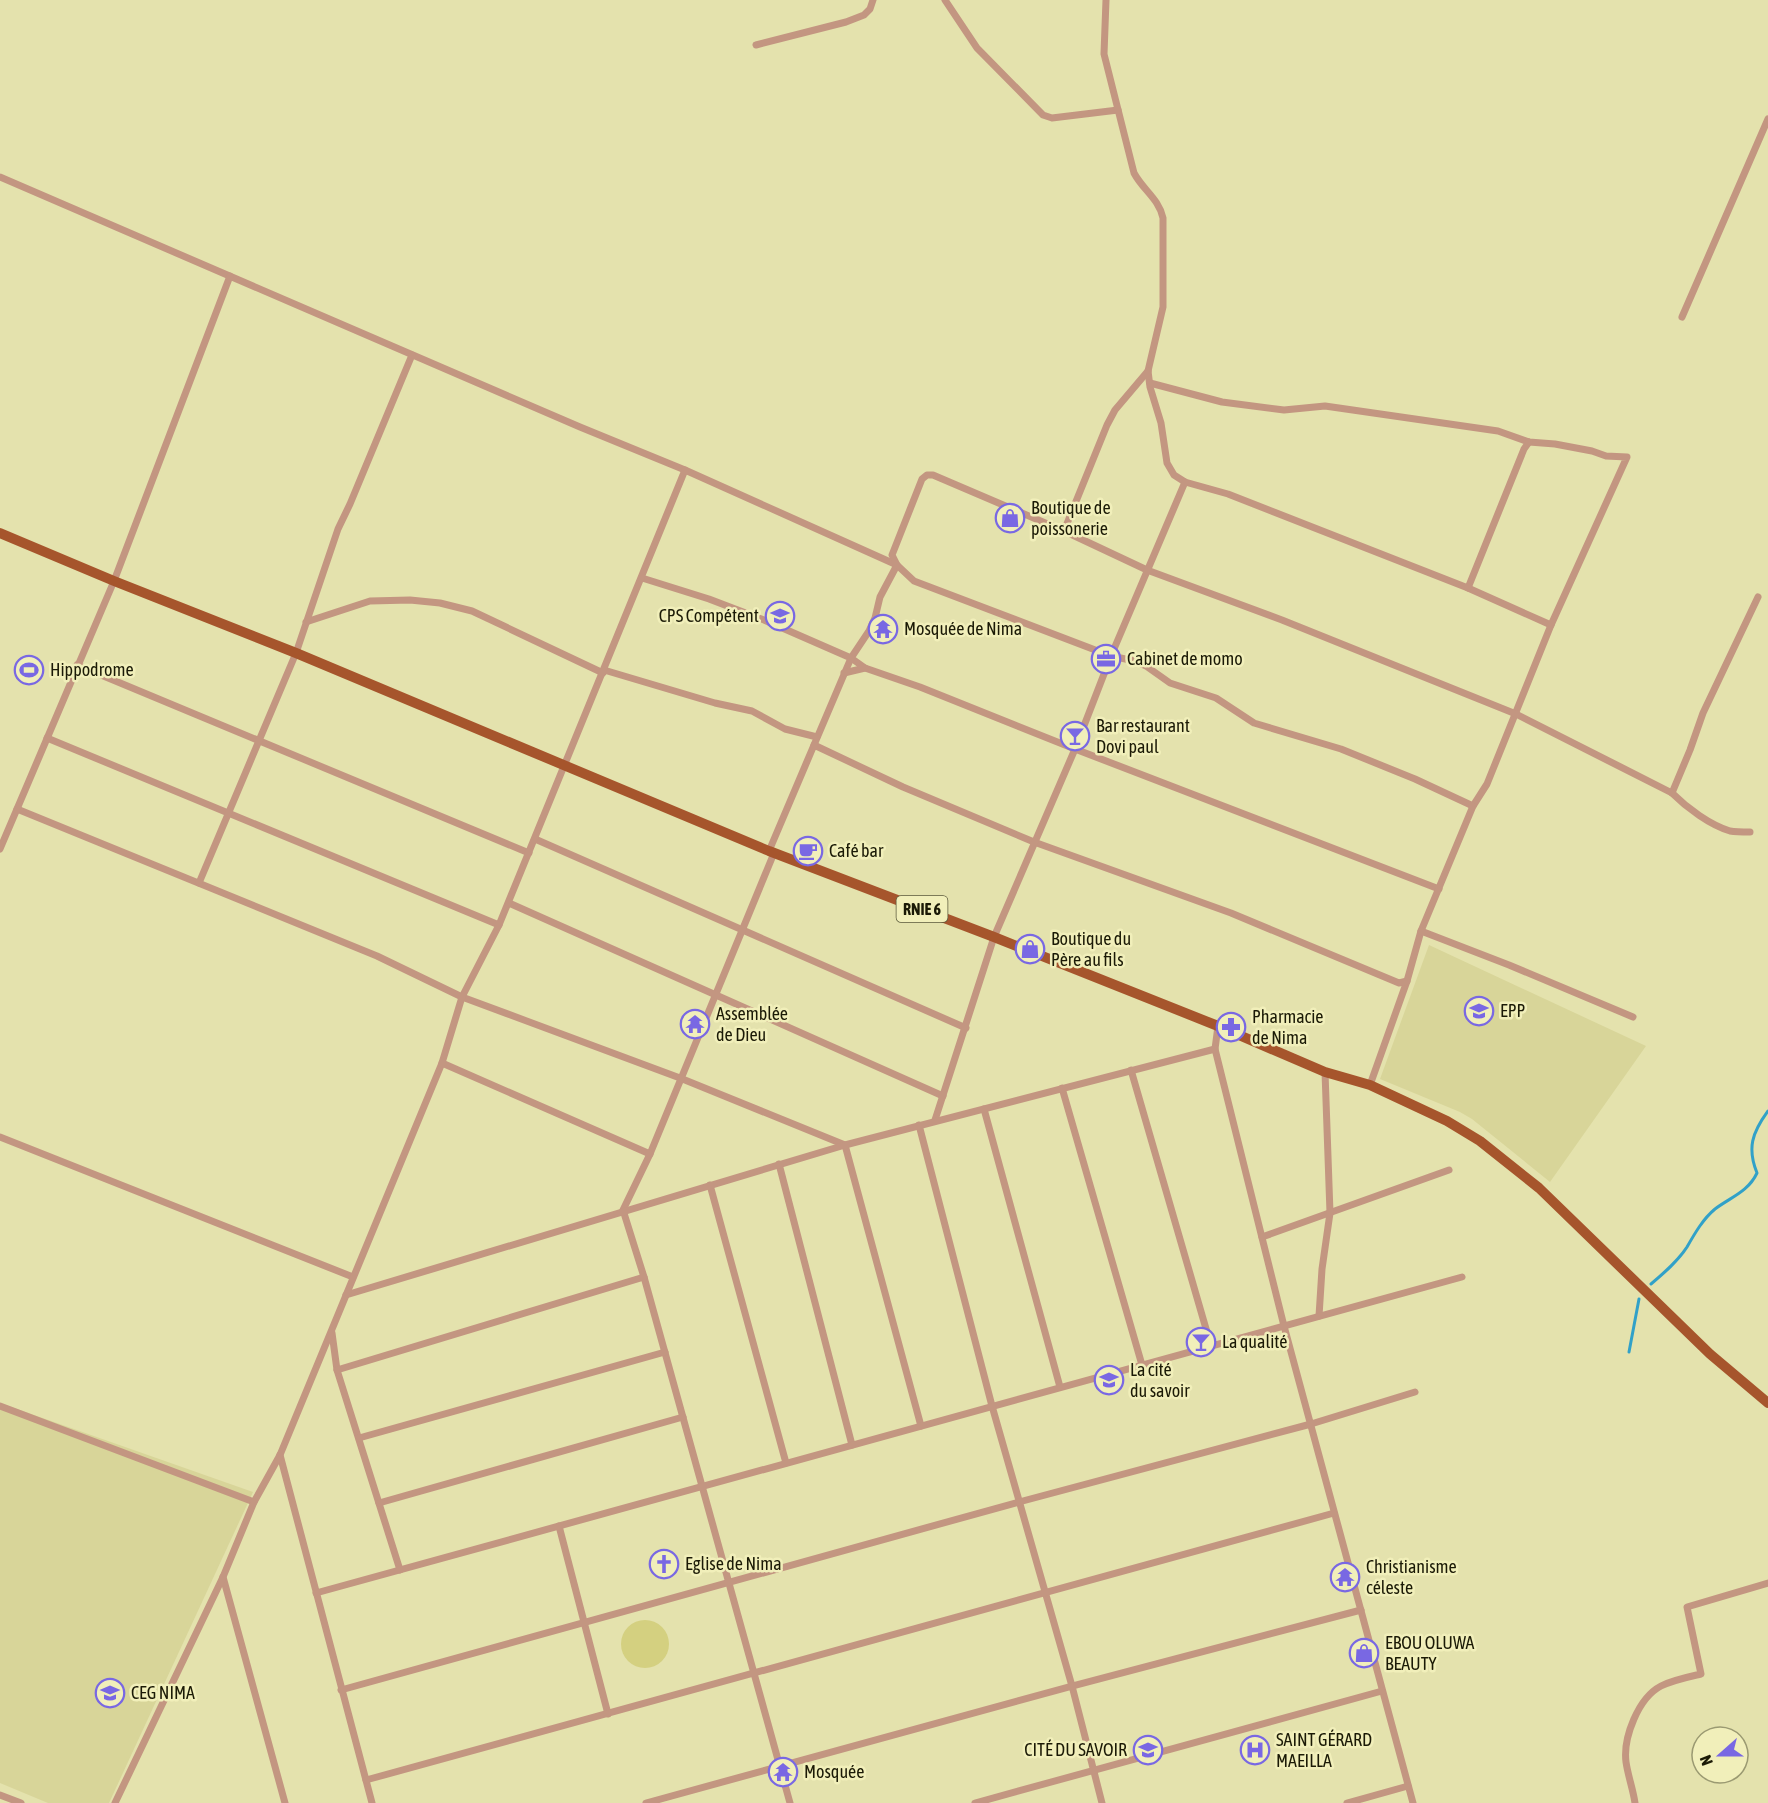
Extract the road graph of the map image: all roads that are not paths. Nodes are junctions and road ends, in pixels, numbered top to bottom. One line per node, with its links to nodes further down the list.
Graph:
1 (873, 0): 4 (street)
2 (945, 0): 5 (street)
3 (1106, 0): 5 (street)
4 (756, 45)
5 (1118, 110): 11 (street)
6 (1768, 119): 9 (street)
7 (0, 177): 8 (street)
8 (230, 276): 10 (street); 21 (street)
9 (1682, 317)
10 (412, 355): 14 (street); 24 (street)
11 (1148, 371): 12 (street); 16 (street)
12 (1150, 383): 13 (street); 15 (street)
13 (1530, 442): 22 (street); 25 (street)
14 (685, 470): 18 (street); 20 (street)
15 (1185, 482): 19 (street); 22 (street)
16 (1064, 531): 18 (street); 19 (street)
17 (0, 533): 21 (main road, RNIE 6)
18 (897, 565): 27 (street); 28 (street)
19 (1147, 570): 27 (street); 33 (street)
20 (642, 578): 28 (street); 31 (street)
21 (114, 581): 26 (main road, RNIE 6); 29 (street)
22 (1468, 588): 25 (street)
23 (1758, 597): 39 (street)
24 (306, 622): 26 (street); 31 (street)
25 (1551, 626): 33 (street)
26 (296, 652): 35 (street); 38 (main road, RNIE 6)
27 (1111, 656): 37 (street); 40 (street)
28 (851, 658): 30 (street); 32 (street)
29 (77, 665): 34 (street); 35 (street)
30 (865, 668): 32 (street); 37 (street)
31 (603, 671): 36 (street); 38 (street)
32 (844, 673): 36 (street)
33 (1516, 714): 39 (street); 40 (street)
34 (47, 738): 41 (street); 42 (street)
35 (259, 740): 42 (street); 48 (street)
36 (816, 741): 45 (street); 47 (street)
37 (1074, 749): 45 (street); 50 (street)
38 (565, 767): 44 (street); 47 (main road, RNIE 6)
39 (1672, 793): 43 (street)
40 (1473, 806): 50 (street)
41 (17, 809): 46 (street); 49 (street)
42 (228, 813): 49 (street); 52 (street)
43 (1750, 832)
44 (535, 839): 48 (street); 53 (street)
45 (1034, 842): 55 (street); 56 (street)
46 (0, 849)
47 (772, 852): 53 (street); 55 (main road, RNIE 6)
48 (529, 853): 51 (street)
49 (199, 883): 58 (street)
50 (1439, 889): 54 (street)
51 (508, 903): 52 (street); 57 (street)
52 (499, 925): 58 (street)
53 (743, 930): 57 (street); 61 (street)
54 (1421, 931): 56 (street); 59 (street)
55 (994, 937): 60 (main road, RNIE 6); 61 (street)
56 (1407, 981): 67 (street)
57 (716, 995): 66 (street); 69 (street)
58 (462, 997): 63 (street); 66 (street)
59 (1633, 1017)
60 (1218, 1026): 62 (street); 65 (main road, RNIE 6)
61 (966, 1028): 69 (street)
62 (1215, 1049): 64 (street); 81 (street)
63 (442, 1063): 75 (street); 83 (street)
64 (1131, 1070): 68 (street); 89 (street)
65 (1325, 1072): 67 (main road, RNIE 6); 80 (street)
66 (680, 1078): 74 (street); 75 (street)
67 (1370, 1085): 95 (main road, RNIE 6)
68 (1062, 1088): 70 (street); 91 (street)
69 (943, 1096): 71 (street)
70 (984, 1109): 71 (street); 93 (street)
71 (935, 1120): 72 (street)
72 (919, 1125): 74 (street); 97 (street)
73 (0, 1137): 83 (street)
74 (845, 1145): 76 (street); 100 (street)
75 (650, 1154): 79 (street)
76 (779, 1164): 78 (street); 102 (street)
77 (1449, 1170): 80 (street)
78 (710, 1185): 79 (street); 104 (street)
79 (623, 1210): 82 (street); 85 (street)
80 (1330, 1213): 81 (street); 86 (street)
81 (1262, 1238): 87 (street)
82 (644, 1276): 90 (street); 92 (street)
83 (353, 1277): 85 (street)
84 (1462, 1277): 86 (street)
85 (346, 1295): 88 (street)
86 (1319, 1316): 87 (street)
87 (1284, 1326): 89 (street); 99 (street)
88 (331, 1331): 92 (street); 103 (street)
89 (1211, 1346): 91 (street)
90 (665, 1352): 98 (street); 101 (street)
91 (1142, 1365): 93 (street)
92 (337, 1370): 101 (street)
93 (1060, 1388): 97 (street)
94 (1415, 1392): 99 (street)
95 (1768, 1404)
96 (0, 1406): 106 (street)
97 (992, 1406): 100 (street); 107 (street)
98 (683, 1417): 105 (street); 108 (street)
99 (1311, 1424): 107 (street); 109 (street)
100 (921, 1426): 102 (street)
101 (359, 1438): 108 (street)
102 (852, 1445): 104 (street)
103 (280, 1455): 106 (street); 115 (street)
104 (786, 1463): 105 (street)
105 (702, 1486): 110 (street); 113 (street)
106 (254, 1502): 112 (street)
107 (1019, 1502): 113 (street); 116 (street)
108 (379, 1503): 111 (street)
109 (1334, 1513): 116 (street); 117 (street)
110 (559, 1526): 111 (street); 118 (street)
111 (400, 1569): 115 (street)
112 (223, 1577): 130 (street); 131 (street)
113 (729, 1583): 118 (street); 119 (street)
114 (1768, 1583): 139 (street)
115 (316, 1593): 121 (street)
116 (1046, 1594): 119 (street); 120 (street)
117 (1361, 1610): 120 (street); 122 (street)
118 (584, 1623): 121 (street); 123 (street)
119 (754, 1674): 123 (street); 124 (street)
120 (1072, 1686): 124 (street); 125 (street)
121 (341, 1690): 126 (street)
122 (1382, 1691): 125 (street); 127 (street)
123 (608, 1714): 126 (street)
124 (780, 1766): 133 (street); 134 (street)
125 (1094, 1770): 135 (street); 136 (street)
126 (366, 1780): 132 (street)
127 (1408, 1786): 137 (street); 138 (street)
128 (0, 1795): 129 (street)
129 (21, 1803)
130 (115, 1803)
131 (285, 1803)
132 (372, 1803)
133 (646, 1803)
134 (790, 1803)
135 (975, 1803)
136 (1102, 1803)
137 (1347, 1803)
138 (1413, 1803)
139 (1635, 1803)

